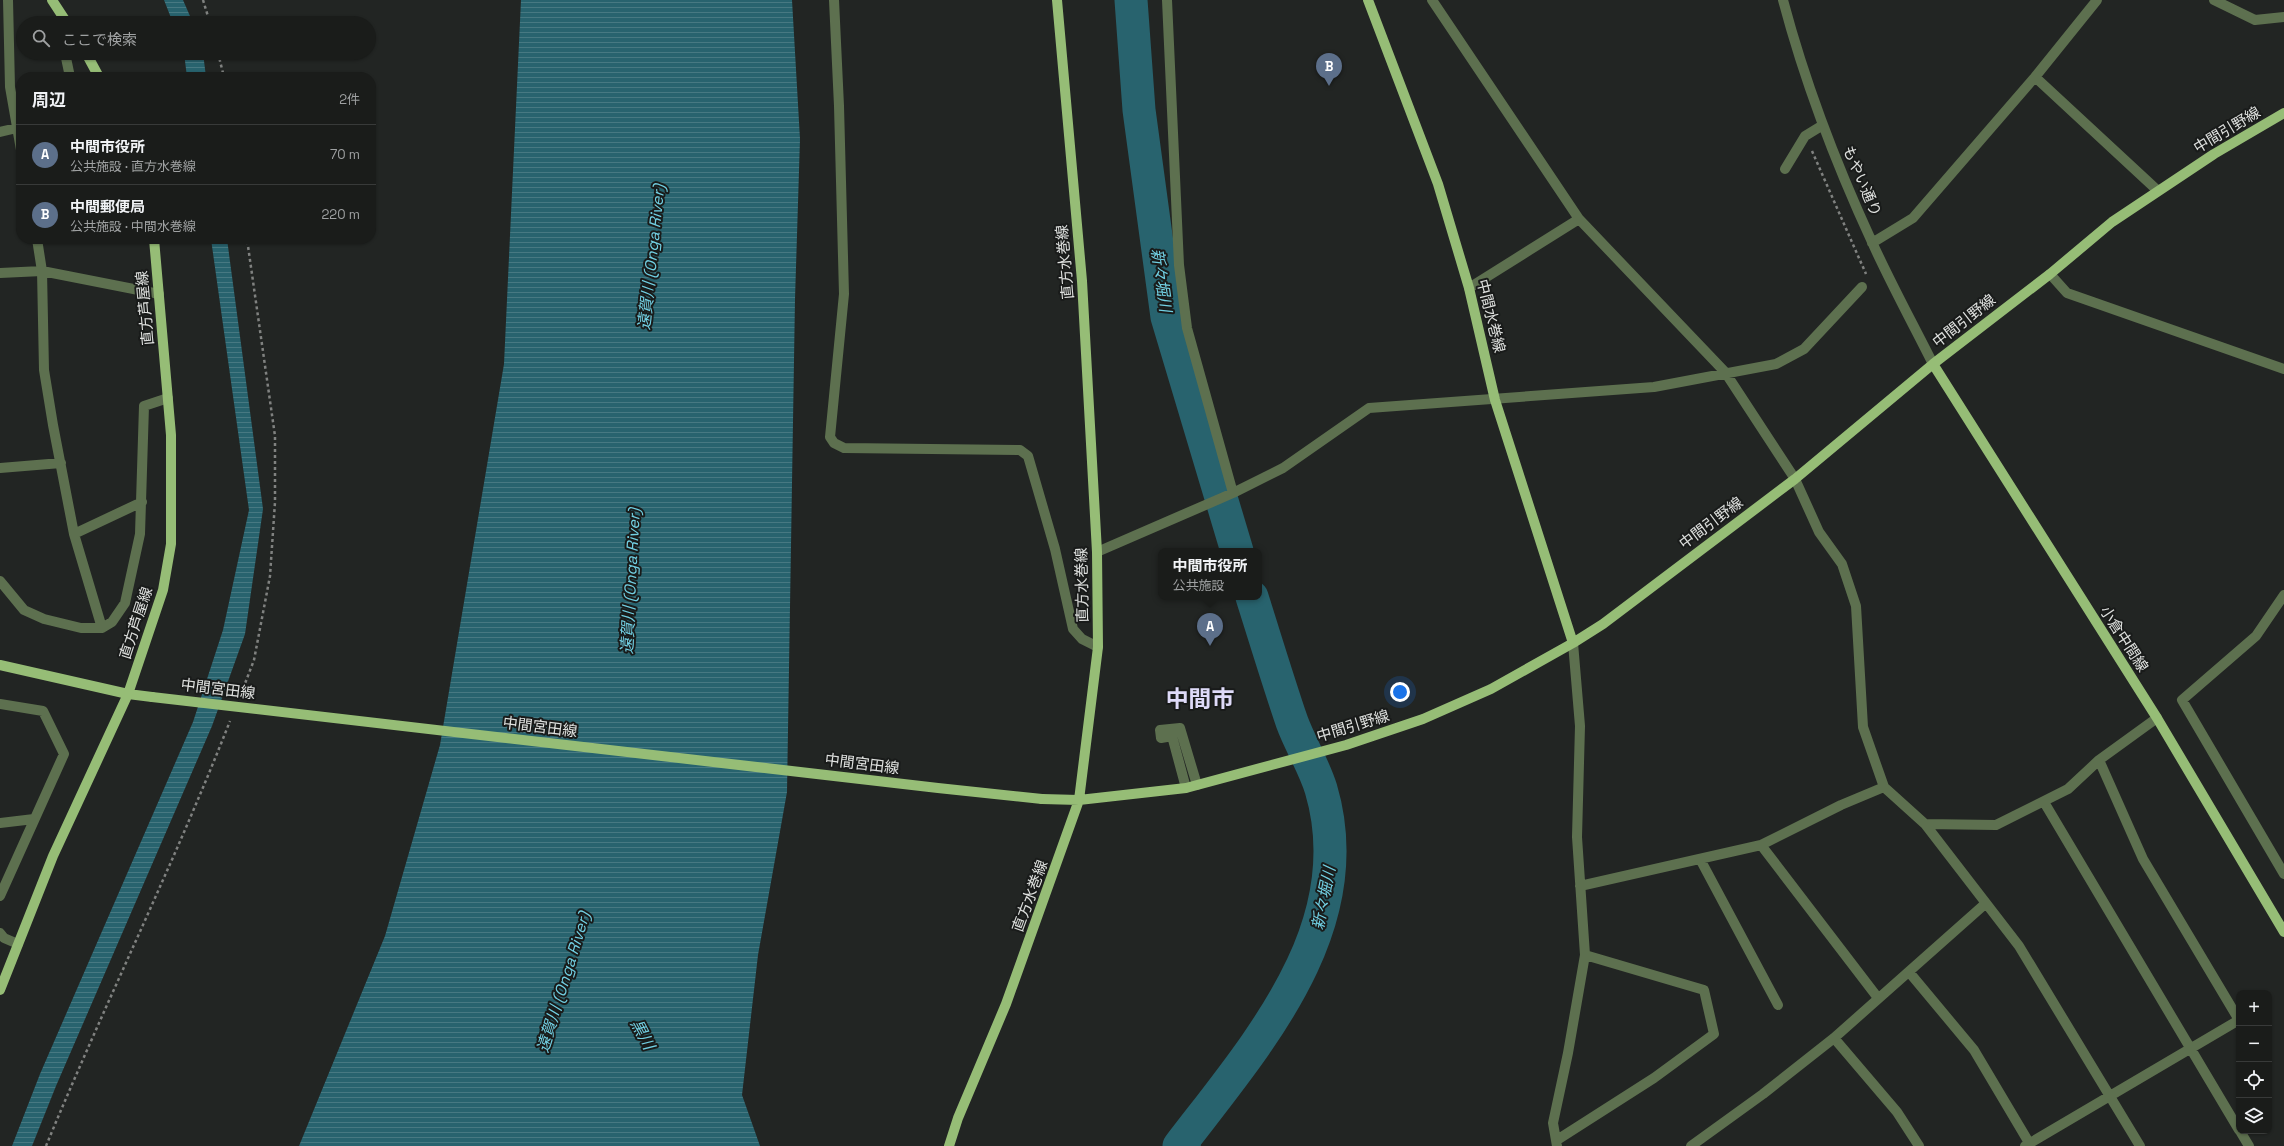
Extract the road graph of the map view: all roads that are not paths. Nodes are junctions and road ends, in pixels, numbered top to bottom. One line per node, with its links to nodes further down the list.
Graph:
1 (8, 0): 13 (street)
2 (52, 0): 11 (main road)
3 (834, 0): 52 (street)
4 (1057, 0): 47 (main road, 直方水巻線)
5 (1167, 0): 44 (street)
6 (1368, 0): 34 (main road, 中間水巻線)
7 (1432, 0): 26 (street)
8 (1783, 0): 21 (street, もやい通り)
9 (2097, 0): 18 (street)
10 (2214, 0): 12 (street)
11 (62, 16)
12 (2284, 17)
13 (4, 31): 20 (street)
14 (66, 60): 16 (street)
15 (90, 60): 17 (main road)
16 (69, 72)
17 (96, 72)
18 (2035, 77): 25 (street); 29 (street)
19 (2284, 113): 25 (main road, 中間引野線)
20 (16, 114)
21 (1823, 125): 24 (street); 29 (street, もやい通り)
22 (16, 128): 23 (street)
23 (0, 132)
24 (1785, 169)
25 (2157, 190): 32 (main road, 中間引野線)
26 (1579, 220): 34 (street); 38 (street)
27 (38, 244): 30 (street)
28 (154, 244): 35 (main road, 直方芦屋線)
29 (1872, 244): 36 (street, もやい通り)
30 (42, 271): 31 (street); 35 (street); 41 (street)
31 (0, 273)
32 (2050, 274): 36 (main road, 中間引野線); 37 (street)
33 (1862, 287): 38 (street)
34 (1469, 288): 40 (main road, 中間水巻線)
35 (159, 294): 39 (main road, 直方芦屋線)
36 (1933, 364): 43 (main road, 中間引野線); 56 (main road, 小倉中間線)
37 (2284, 369)
38 (1725, 372): 40 (street); 43 (street)
39 (168, 398): 45 (street); 54 (main road, 直方芦屋線)
40 (1495, 400): 44 (street); 51 (main road, 中間水巻線)
41 (61, 464): 42 (street); 46 (street)
42 (0, 468)
43 (1795, 479): 51 (main road, 中間引野線); 59 (street)
44 (1233, 493): 47 (street)
45 (142, 502): 46 (street); 50 (street)
46 (74, 534): 50 (street)
47 (1097, 552): 52 (main road, 直方水巻線)
48 (0, 580): 50 (street)
49 (2284, 595): 68 (street)
50 (102, 628)
51 (1573, 643): 58 (main road, 中間引野線); 69 (street)
52 (1098, 647): 61 (main road, 直方水巻線)
53 (0, 665): 54 (main road, 中間宮田線)
54 (128, 694): 61 (main road, 中間宮田線, bridge); 74 (main road, 直方芦屋線)
55 (0, 704): 63 (street)
56 (2157, 718): 57 (street); 72 (main road, 小倉中間線)
57 (2099, 760): 62 (street); 80 (street)
58 (1197, 785): 60 (main road, 中間引野線); 60 (street)
59 (1884, 787): 65 (street); 66 (street)
60 (1186, 788): 61 (main road, 中間引野線)
61 (1079, 800): 89 (main road, 直方水巻線)
62 (2044, 802): 65 (street); 83 (street)
63 (34, 819): 64 (street); 70 (street)
64 (0, 823)
65 (1925, 824): 71 (street)
66 (1761, 845): 67 (street); 78 (street)
67 (1700, 859): 69 (street); 79 (street)
68 (2284, 874)
69 (1580, 886): 75 (street)
70 (0, 896)
71 (1985, 904): 76 (street); 84 (street)
72 (2284, 932)
73 (0, 933): 74 (street)
74 (18, 944): 77 (main road, 直方芦屋線)
75 (1585, 955): 87 (street); 87 (street)
76 (1909, 972): 78 (street); 88 (street)
77 (0, 990)
78 (1878, 998): 82 (street)
79 (1778, 1005)
80 (2236, 1015)
81 (2236, 1022): 83 (street)
82 (1834, 1038): 90 (street); 91 (street)
83 (2191, 1049): 84 (street); 85 (street)
84 (2110, 1096): 88 (street); 92 (street)
85 (2236, 1125)
86 (2242, 1134): 93 (street)
87 (1557, 1143)
88 (2028, 1145)
89 (949, 1146)
90 (1691, 1146)
91 (1919, 1146)
92 (2140, 1146)
93 (2249, 1146)

